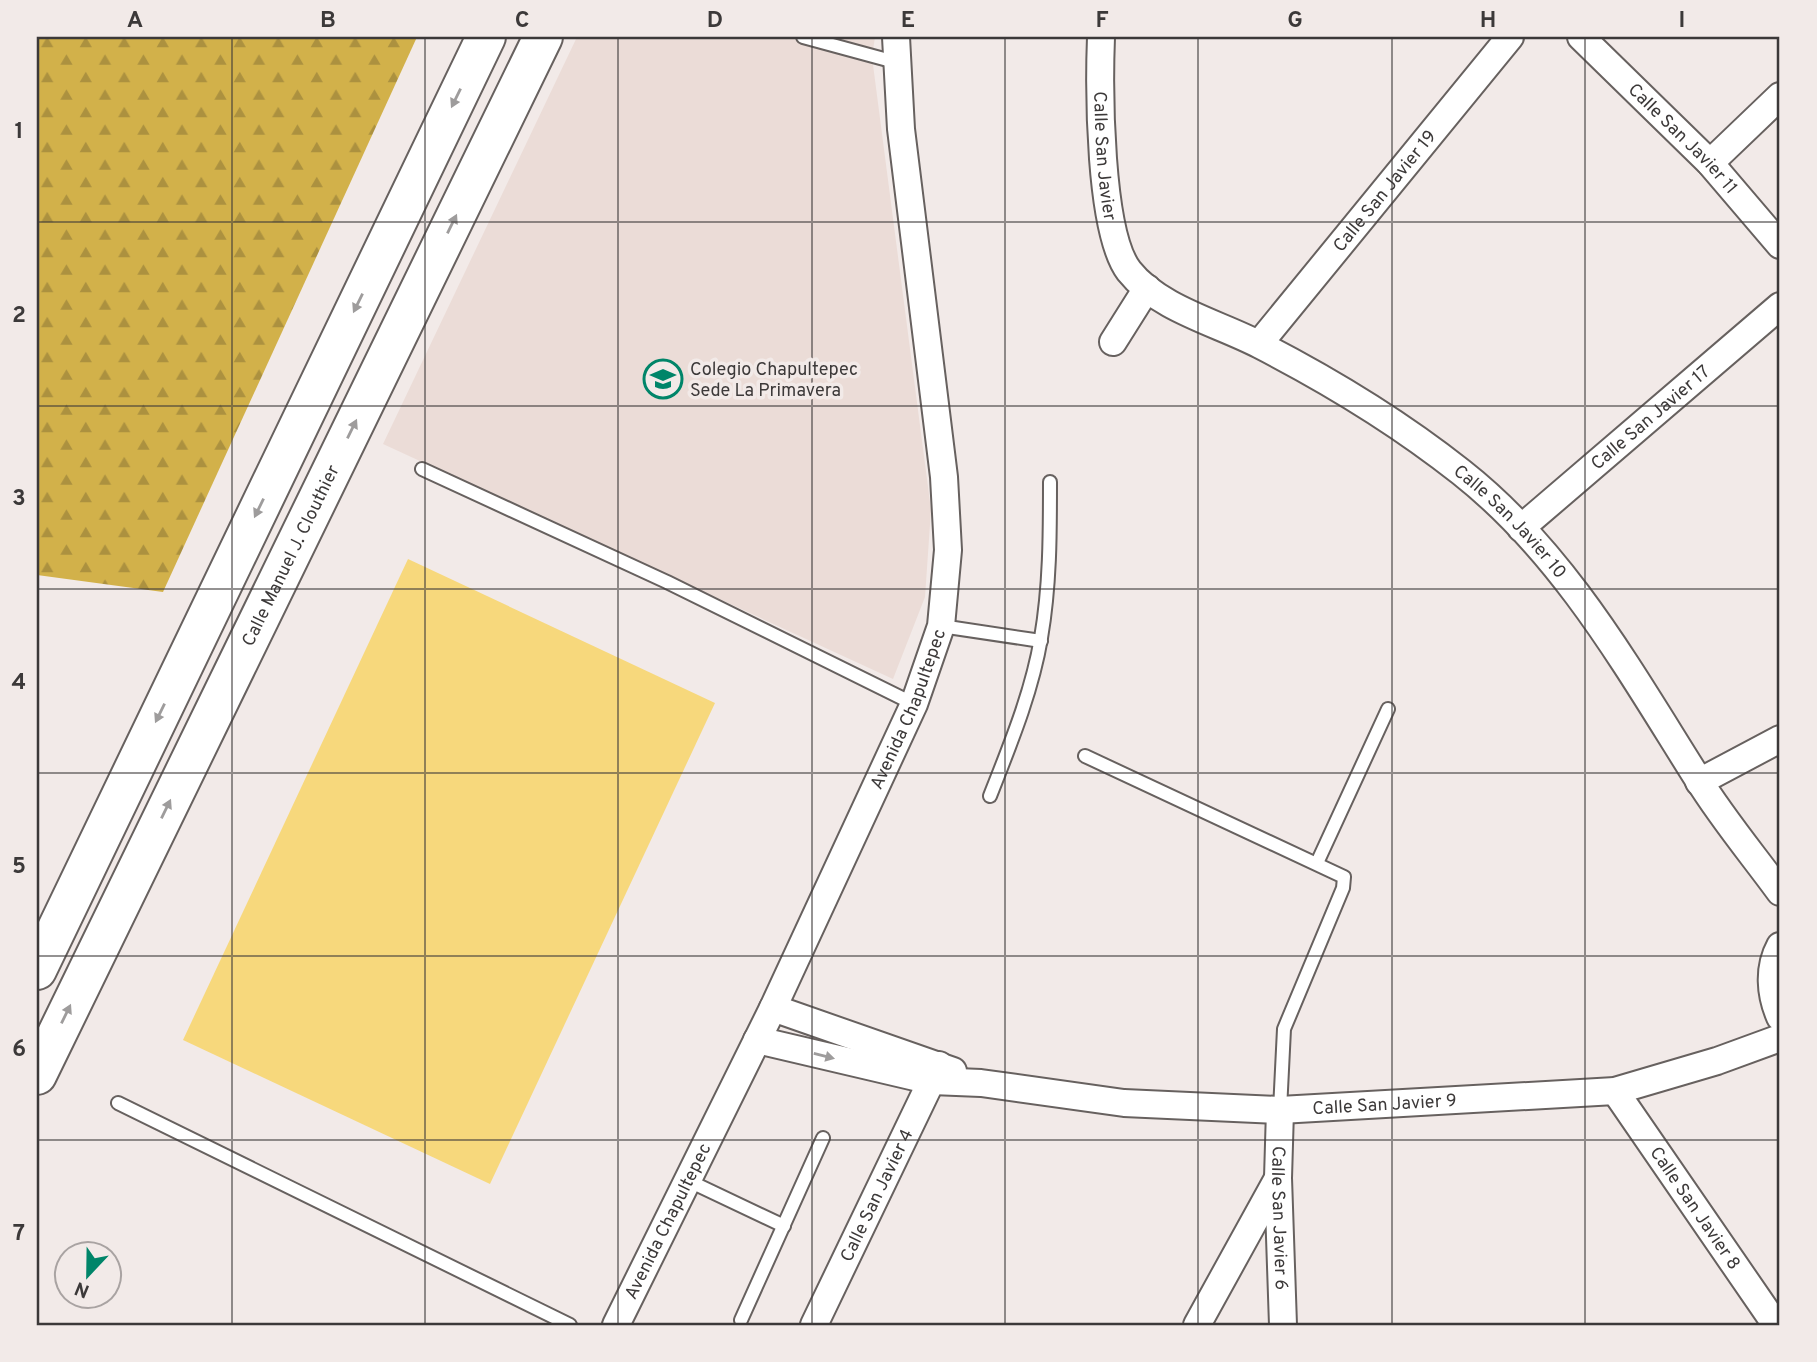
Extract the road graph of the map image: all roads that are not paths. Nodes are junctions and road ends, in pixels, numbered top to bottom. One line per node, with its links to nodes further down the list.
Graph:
1 (486, 37): 29 (main road, one-way to 29)
2 (543, 37): 35 (main road, Calle Manuel J. Clouthier, one-way to 2)
3 (803, 37): 7 (lane)
4 (1101, 37): 11 (street, Calle San Javier)
5 (1510, 37): 14 (street, Calle San Javier 19)
6 (1581, 37): 9 (street, Calle San Javier 11)
7 (896, 49): 18 (street, Avenida Chapultepec)
8 (1780, 96): 9 (street)
9 (1710, 163): 10 (street, Calle San Javier 11)
10 (1780, 246)
11 (1138, 279): 13 (street); 14 (street, Calle San Javier 10)
12 (1780, 306): 17 (street, Calle San Javier 17)
13 (1113, 342)
14 (1259, 344): 17 (street, Calle San Javier 10)
15 (422, 469): 20 (lane)
16 (1050, 482): 19 (lane)
17 (1521, 528): 24 (street, Calle San Javier 10)
18 (941, 626): 19 (lane); 20 (street, Avenida Chapultepec)
19 (1041, 641): 25 (lane)
20 (914, 704): 30 (street, Avenida Chapultepec)
21 (1388, 709): 26 (lane)
22 (1780, 739): 24 (street)
23 (1085, 756): 26 (lane)
24 (1699, 782): 27 (street, Calle San Javier 10)
25 (990, 796)
26 (1317, 863): 38 (lane)
27 (1780, 892)
28 (1780, 946): 31 (street)
29 (37, 970)
30 (773, 1008): 33 (street, Avenida Chapultepec); 34 (street, Calle San Javier 9)
31 (1780, 1017)
32 (1780, 1038): 36 (street, Calle San Javier 9)
33 (757, 1040): 34 (street, Calle San Javier 9, one-way to 34); 41 (street, Avenida Chapultepec)
34 (935, 1073): 38 (street, Calle San Javier 9); 46 (street, Calle San Javier 4)
35 (37, 1075)
36 (1615, 1091): 38 (street, Calle San Javier 9); 49 (street, Calle San Javier 8)
37 (118, 1103): 44 (lane)
38 (1280, 1110): 40 (street, Calle San Javier 6)
39 (823, 1138): 42 (lane)
40 (1278, 1178): 47 (street); 48 (street, Calle San Javier 6)
41 (690, 1181): 42 (lane); 45 (street, Avenida Chapultepec)
42 (784, 1226): 43 (lane)
43 (741, 1320)
44 (570, 1325)
45 (616, 1325)
46 (814, 1325)
47 (1197, 1325)
48 (1283, 1325)
49 (1776, 1325)

